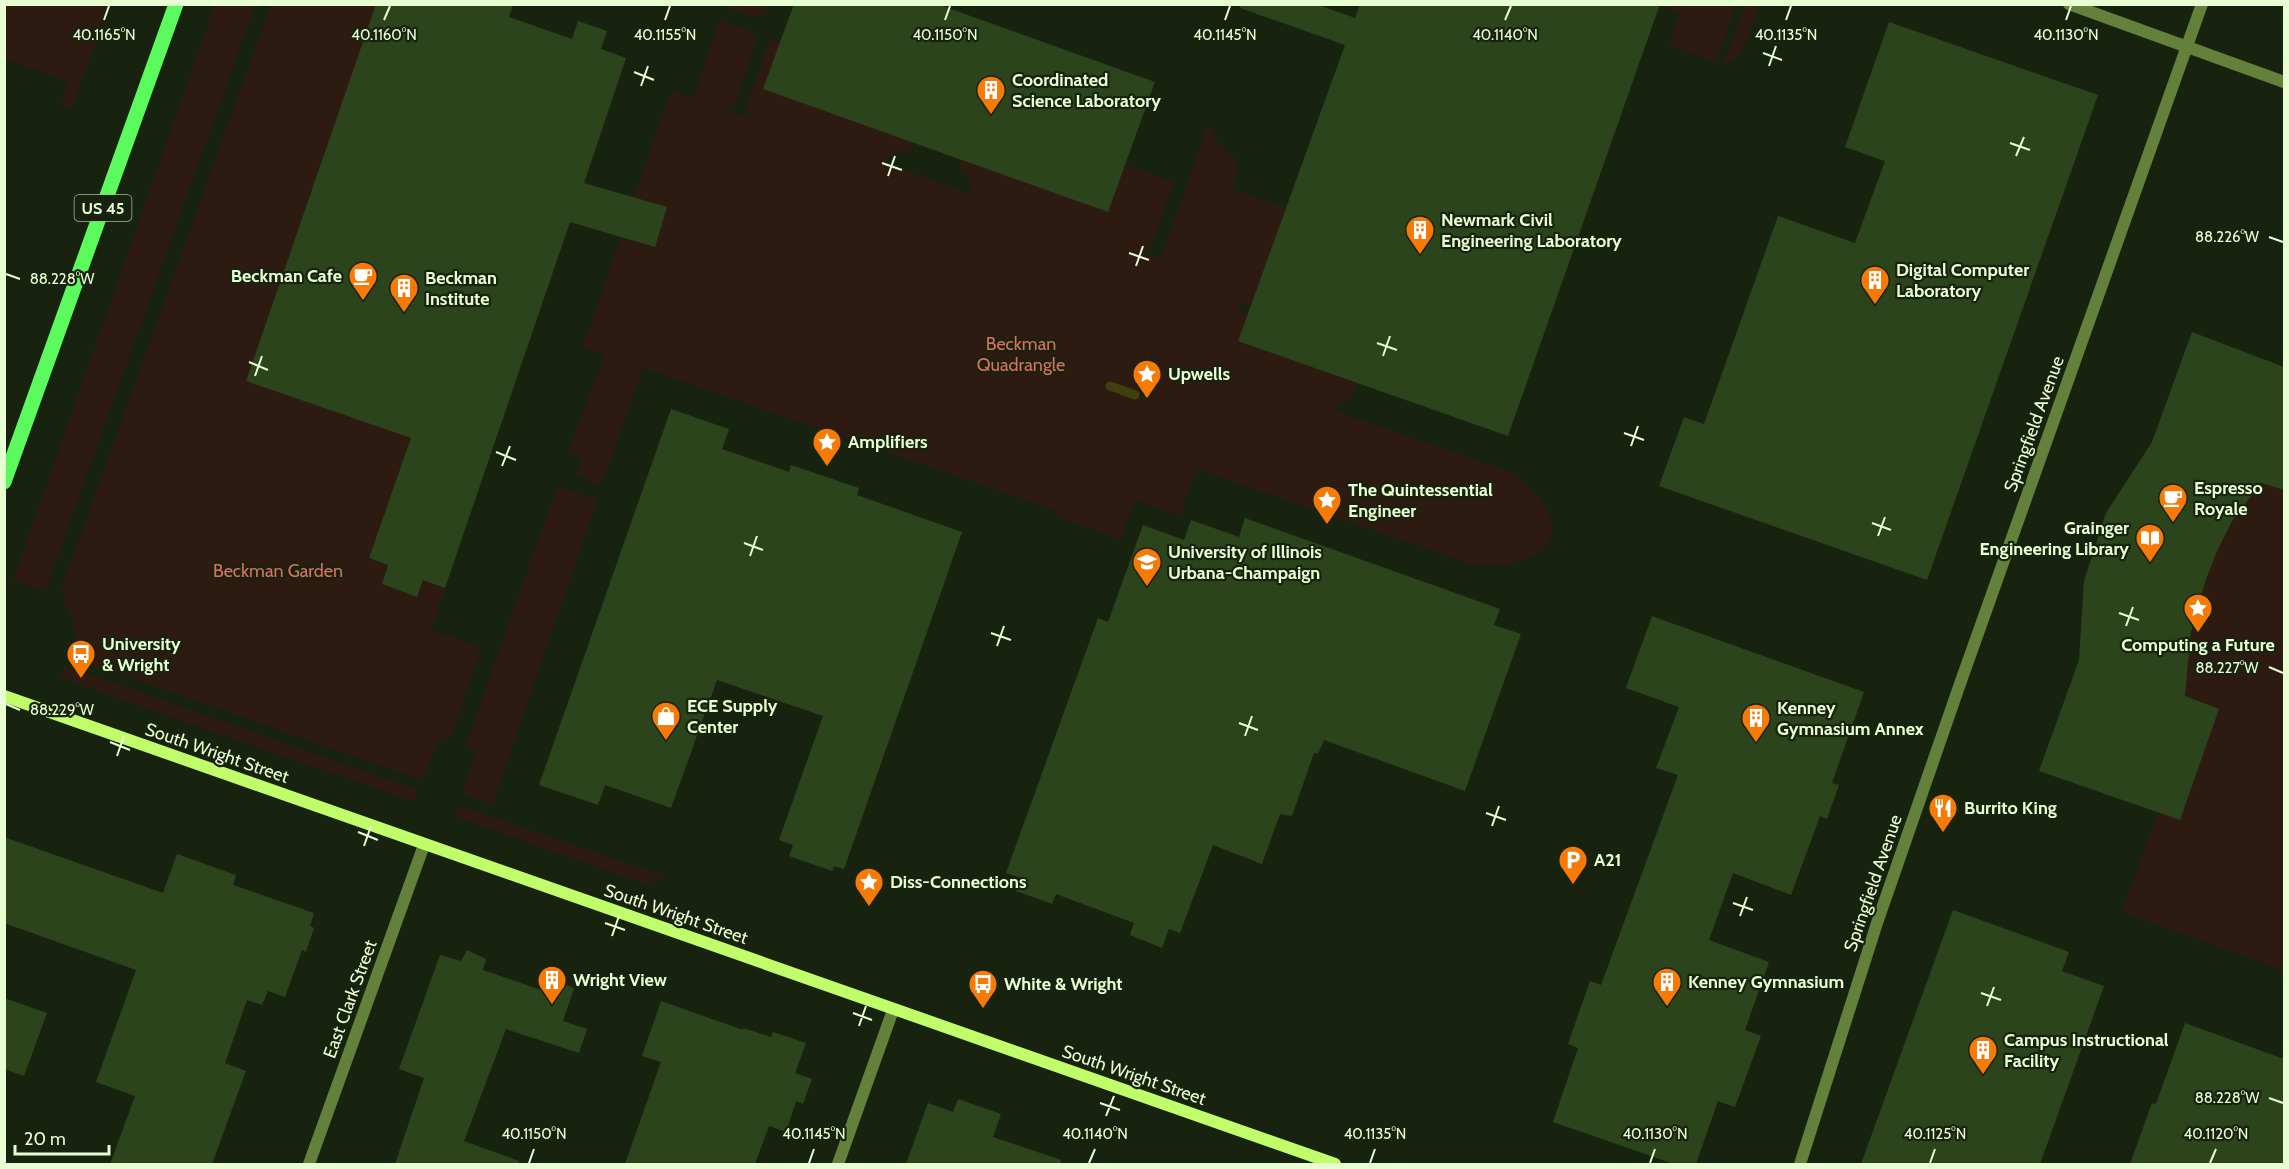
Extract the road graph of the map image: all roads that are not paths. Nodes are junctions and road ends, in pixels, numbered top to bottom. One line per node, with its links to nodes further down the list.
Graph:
1 (176, 4): 6 (main road, US 45)
2 (2068, 4): 4 (street)
3 (2202, 4): 4 (street, Springfield Avenue)
4 (2188, 47): 5 (street); 13 (street, Springfield Avenue)
5 (2284, 82)
6 (4, 482)
7 (4, 696): 8 (main road, South Wright Street)
8 (424, 845): 9 (main road, South Wright Street); 10 (street, East Clark Street)
9 (893, 1010): 11 (street); 12 (main road, South Wright Street)
10 (309, 1164)
11 (838, 1164)
12 (1335, 1164)
13 (1800, 1164)

